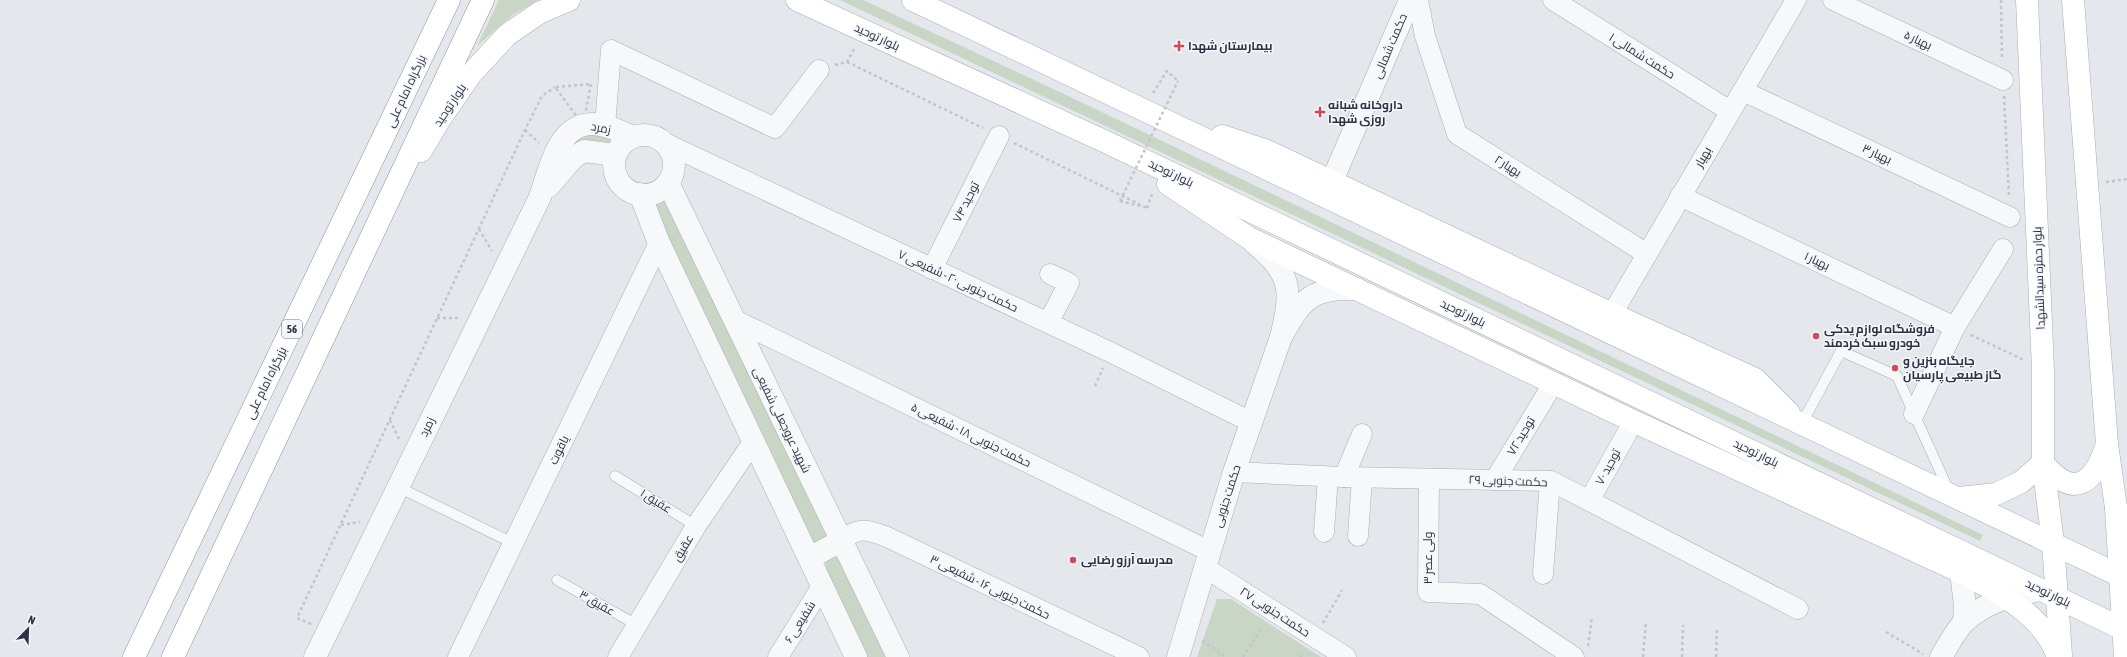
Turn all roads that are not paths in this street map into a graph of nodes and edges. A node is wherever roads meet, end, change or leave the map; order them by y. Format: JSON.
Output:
{"nodes":[{"id":1,"x":449,"y":0,"type":"edge"},
{"id":2,"x":483,"y":0,"type":"edge"},
{"id":3,"x":569,"y":0,"type":"edge"},
{"id":4,"x":797,"y":0,"type":"edge"},
{"id":5,"x":913,"y":0,"type":"edge"},
{"id":6,"x":1410,"y":0,"type":"edge"},
{"id":7,"x":1418,"y":0,"type":"edge"},
{"id":8,"x":1553,"y":0,"type":"edge"},
{"id":9,"x":1796,"y":0,"type":"edge"},
{"id":10,"x":1833,"y":0,"type":"edge"},
{"id":11,"x":2027,"y":0,"type":"edge"},
{"id":12,"x":2073,"y":0,"type":"edge"},
{"id":13,"x":819,"y":70,"type":"road end"},
{"id":14,"x":2003,"y":80,"type":"road end"},
{"id":15,"x":1743,"y":91,"type":"junction"},
{"id":16,"x":1136,"y":106,"type":"junction"},
{"id":17,"x":1730,"y":111,"type":"junction"},
{"id":18,"x":605,"y":126,"type":"junction"},
{"id":19,"x":999,"y":136,"type":"dead end"},
{"id":20,"x":633,"y":137,"type":"junction"},
{"id":21,"x":1104,"y":141,"type":"junction"},
{"id":22,"x":665,"y":143,"type":"junction"},
{"id":23,"x":616,"y":154,"type":"junction"},
{"id":24,"x":1332,"y":180,"type":"junction"},
{"id":25,"x":668,"y":183,"type":"junction"},
{"id":26,"x":640,"y":194,"type":"junction"},
{"id":27,"x":1680,"y":196,"type":"junction"},
{"id":28,"x":540,"y":197,"type":"junction"},
{"id":29,"x":2010,"y":217,"type":"road end"},
{"id":30,"x":1249,"y":238,"type":"junction"},
{"id":31,"x":367,"y":243,"type":"junction"},
{"id":32,"x":659,"y":243,"type":"junction"},
{"id":33,"x":2003,"y":249,"type":"dead end"},
{"id":34,"x":1647,"y":254,"type":"junction"},
{"id":35,"x":932,"y":269,"type":"junction"},
{"id":36,"x":1050,"y":274,"type":"dead end"},
{"id":37,"x":1357,"y":289,"type":"junction"},
{"id":38,"x":1612,"y":314,"type":"junction"},
{"id":39,"x":733,"y":319,"type":"junction"},
{"id":40,"x":1048,"y":323,"type":"junction"},
{"id":41,"x":1955,"y":327,"type":"junction"},
{"id":42,"x":1281,"y":337,"type":"junction"},
{"id":43,"x":1548,"y":392,"type":"dead end"},
{"id":44,"x":1914,"y":414,"type":"junction"},
{"id":45,"x":1250,"y":422,"type":"junction"},
{"id":46,"x":1801,"y":425,"type":"junction"},
{"id":47,"x":1627,"y":433,"type":"dead end"},
{"id":48,"x":1362,"y":434,"type":"dead end"},
{"id":49,"x":753,"y":442,"type":"junction"},
{"id":50,"x":2107,"y":444,"type":"junction"},
{"id":51,"x":2043,"y":463,"type":"junction"},
{"id":52,"x":1234,"y":472,"type":"junction"},
{"id":53,"x":615,"y":476,"type":"dead end"},
{"id":54,"x":1344,"y":477,"type":"junction"},
{"id":55,"x":1428,"y":479,"type":"junction"},
{"id":56,"x":1494,"y":480,"type":"junction"},
{"id":57,"x":1550,"y":481,"type":"junction"},
{"id":58,"x":398,"y":487,"type":"junction"},
{"id":59,"x":1955,"y":496,"type":"junction"},
{"id":60,"x":1589,"y":501,"type":"junction"},
{"id":61,"x":2121,"y":515,"type":"edge"},
{"id":62,"x":696,"y":526,"type":"junction"},
{"id":63,"x":1324,"y":532,"type":"dead end"},
{"id":64,"x":1358,"y":536,"type":"dead end"},
{"id":65,"x":841,"y":541,"type":"junction"},
{"id":66,"x":513,"y":543,"type":"junction"},
{"id":67,"x":2053,"y":544,"type":"junction"},
{"id":68,"x":809,"y":558,"type":"junction"},
{"id":69,"x":1207,"y":559,"type":"junction"},
{"id":70,"x":1961,"y":572,"type":"junction"},
{"id":71,"x":1543,"y":574,"type":"dead end"},
{"id":72,"x":2123,"y":577,"type":"edge"},
{"id":73,"x":558,"y":580,"type":"dead end"},
{"id":74,"x":822,"y":586,"type":"junction"},
{"id":75,"x":2048,"y":593,"type":"junction"},
{"id":76,"x":2006,"y":596,"type":"junction"},
{"id":77,"x":1798,"y":609,"type":"dead end"},
{"id":78,"x":1964,"y":622,"type":"junction"},
{"id":79,"x":637,"y":626,"type":"junction"},
{"id":80,"x":2125,"y":630,"type":"edge"},
{"id":81,"x":1581,"y":654,"type":"edge"},
{"id":82,"x":134,"y":657,"type":"edge"},
{"id":83,"x":173,"y":657,"type":"edge"},
{"id":84,"x":315,"y":657,"type":"edge"},
{"id":85,"x":458,"y":657,"type":"edge"},
{"id":86,"x":618,"y":657,"type":"edge"},
{"id":87,"x":778,"y":657,"type":"edge"},
{"id":88,"x":856,"y":657,"type":"edge"},
{"id":89,"x":898,"y":657,"type":"edge"},
{"id":90,"x":1139,"y":657,"type":"edge"},
{"id":91,"x":1178,"y":657,"type":"edge"},
{"id":92,"x":1346,"y":657,"type":"edge"},
{"id":93,"x":1941,"y":657,"type":"edge"},
{"id":94,"x":2058,"y":657,"type":"edge"},
{"id":95,"x":2061,"y":657,"type":"edge"},
{"id":96,"x":2125,"y":657,"type":"edge"}],
"edges":[{"from":1,"to":82,"type":"main road","name":"بزرگراه امام علی","number":"56"},
{"from":2,"to":31,"type":"main road"},
{"from":3,"to":31,"type":"main road","name":"بلوار توحید"},
{"from":4,"to":21,"type":"main road","name":"بلوار توحید"},
{"from":5,"to":16,"type":"main road"},
{"from":6,"to":24,"type":"street","name":"حکمت شمالی"},
{"from":7,"to":34,"type":"street","name":"بهیار ۲"},
{"from":8,"to":17,"type":"street","name":"حکمت شمالی ۱"},
{"from":9,"to":15,"type":"street","name":"بهیار"},
{"from":10,"to":14,"type":"street","name":"بهیار ۵"},
{"from":11,"to":51,"type":"main road","name":"بلوار حمزه سیدالشهدا"},
{"from":12,"to":50,"type":"main road"},
{"from":13,"to":18,"type":"street"},
{"from":15,"to":17,"type":"street","name":"بهیار"},
{"from":15,"to":29,"type":"street","name":"بهیار ۳"},
{"from":16,"to":24,"type":"main road"},
{"from":16,"to":46,"type":"main road"},
{"from":17,"to":27,"type":"street","name":"بهیار"},
{"from":18,"to":20,"type":"street","name":"زمرد"},
{"from":18,"to":28,"type":"street","name":"زمرد"},
{"from":19,"to":35,"type":"street","name":"توحید ۷۴"},
{"from":20,"to":22,"type":"street"},
{"from":20,"to":23,"type":"street"},
{"from":21,"to":30,"type":"main road"},
{"from":21,"to":75,"type":"main road","name":"بلوار توحید"},
{"from":22,"to":25,"type":"street"},
{"from":22,"to":35,"type":"street","name":"حکمت جنوبی ۲۰ - شفیعی ۷"},
{"from":23,"to":26,"type":"street"},
{"from":23,"to":28,"type":"street","name":"زمرد"},
{"from":24,"to":38,"type":"main road"},
{"from":25,"to":26,"type":"street"},
{"from":25,"to":39,"type":"street","name":"شهید عروجعلی شفیعی"},
{"from":26,"to":32,"type":"street"},
{"from":27,"to":34,"type":"street","name":"بهیار"},
{"from":27,"to":41,"type":"street","name":"بهیار ۱"},
{"from":28,"to":58,"type":"street","name":"زمرد"},
{"from":30,"to":37,"type":"main road"},
{"from":30,"to":42,"type":"street"},
{"from":31,"to":83,"type":"main road"},
{"from":32,"to":49,"type":"street"},
{"from":32,"to":66,"type":"street","name":"یاقوت"},
{"from":33,"to":41,"type":"street"},
{"from":34,"to":38,"type":"street","name":"بهیار"},
{"from":35,"to":40,"type":"street","name":"حکمت جنوبی ۲۰ - شفیعی ۷"},
{"from":36,"to":40,"type":"street"},
{"from":37,"to":42,"type":"street"},
{"from":37,"to":70,"type":"main road"},
{"from":38,"to":46,"type":"main road"},
{"from":39,"to":65,"type":"street","name":"شهید عروجعلی شفیعی"},
{"from":39,"to":69,"type":"street","name":"حکمت جنوبی ۱۸ - شفیعی ۵"},
{"from":40,"to":45,"type":"street","name":"حکمت جنوبی ۲۰ - شفیعی ۷"},
{"from":41,"to":44,"type":"street"},
{"from":42,"to":45,"type":"street","name":"حکمت جنوبی"},
{"from":43,"to":56,"type":"street","name":"توحید ۷۲"},
{"from":44,"to":46,"type":"lane"},
{"from":44,"to":59,"type":"lane"},
{"from":45,"to":52,"type":"street","name":"حکمت جنوبی"},
{"from":46,"to":59,"type":"main road"},
{"from":47,"to":60,"type":"street","name":"توحید ۷۰"},
{"from":48,"to":54,"type":"street"},
{"from":49,"to":62,"type":"street","name":"عقیق"},
{"from":49,"to":68,"type":"street"},
{"from":50,"to":51,"type":"main road"},
{"from":50,"to":61,"type":"main road"},
{"from":51,"to":59,"type":"main road"},
{"from":51,"to":67,"type":"main road","name":"بلوار حمزه سیدالشهدا"},
{"from":52,"to":54,"type":"street","name":"حکمت جنوبی ۲۹"},
{"from":52,"to":69,"type":"street","name":"حکمت جنوبی"},
{"from":53,"to":62,"type":"lane","name":"عقیق ۱"},
{"from":54,"to":55,"type":"street","name":"حکمت جنوبی ۲۹"},
{"from":54,"to":63,"type":"street"},
{"from":54,"to":64,"type":"street"},
{"from":55,"to":56,"type":"street","name":"حکمت جنوبی ۲۹"},
{"from":55,"to":81,"type":"street","name":"ولی عصر ۳"},
{"from":56,"to":57,"type":"street","name":"حکمت جنوبی ۲۹"},
{"from":57,"to":60,"type":"street","name":"حکمت جنوبی ۲۹"},
{"from":57,"to":71,"type":"street"},
{"from":58,"to":66,"type":"lane"},
{"from":58,"to":84,"type":"street","name":"زمرد"},
{"from":59,"to":67,"type":"main road"},
{"from":60,"to":77,"type":"street","name":"حکمت جنوبی ۲۹"},
{"from":61,"to":72,"type":"main road"},
{"from":62,"to":79,"type":"street","name":"عقیق"},
{"from":65,"to":68,"type":"street"},
{"from":65,"to":89,"type":"street","name":"شهید عروجعلی شفیعی"},
{"from":65,"to":90,"type":"street","name":"حکمت جنوبی ۱۶ - شفیعی ۳"},
{"from":66,"to":85,"type":"street","name":"یاقوت"},
{"from":67,"to":72,"type":"main road"},
{"from":67,"to":75,"type":"main road","name":"بلوار حمزه سیدالشهدا"},
{"from":68,"to":74,"type":"street"},
{"from":69,"to":91,"type":"street","name":"حکمت جنوبی"},
{"from":69,"to":92,"type":"street","name":"حکمت جنوبی ۲۷"},
{"from":70,"to":76,"type":"main road"},
{"from":70,"to":78,"type":"street"},
{"from":72,"to":80,"type":"main road"},
{"from":73,"to":79,"type":"lane","name":"عقیق ۳"},
{"from":74,"to":87,"type":"street","name":"شفیعی ۶"},
{"from":74,"to":88,"type":"street"},
{"from":75,"to":76,"type":"street"},
{"from":75,"to":80,"type":"main road","name":"بلوار توحید"},
{"from":75,"to":95,"type":"main road","name":"بلوار حمزه سیدالشهدا"},
{"from":76,"to":78,"type":"street"},
{"from":76,"to":94,"type":"main road"},
{"from":78,"to":93,"type":"street"},
{"from":79,"to":86,"type":"street","name":"عقیق"},
{"from":80,"to":96,"type":"main road"}]}
